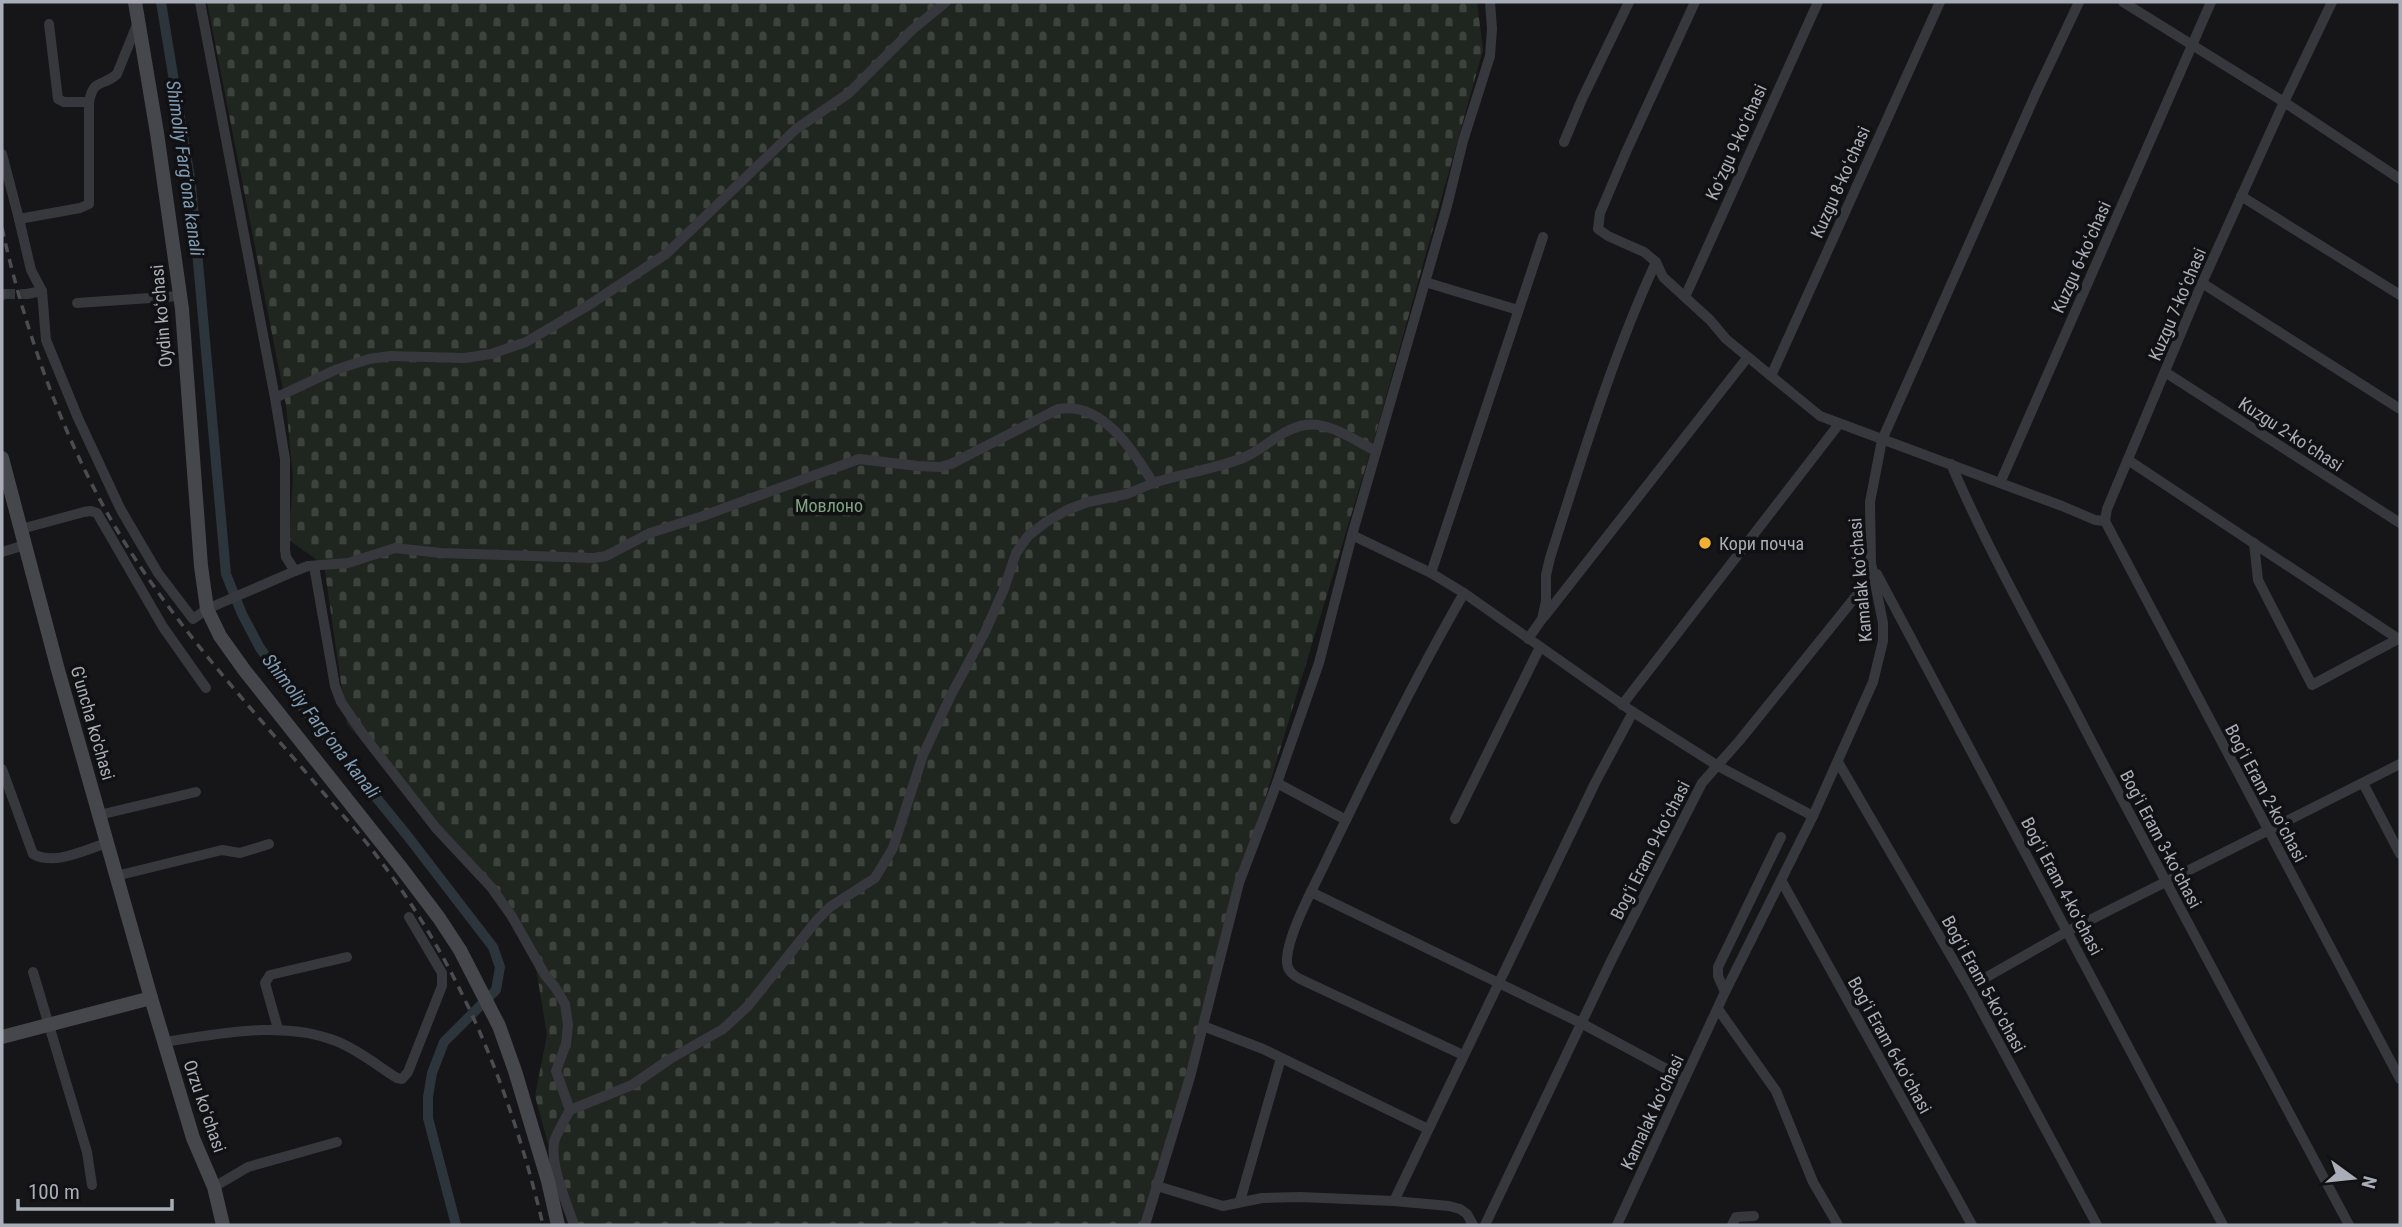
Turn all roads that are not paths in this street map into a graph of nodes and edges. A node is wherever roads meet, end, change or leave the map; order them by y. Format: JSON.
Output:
{"nodes":[{"id":1,"x":135,"y":2,"type":"edge"},
{"id":2,"x":200,"y":2,"type":"edge"},
{"id":3,"x":946,"y":2,"type":"edge"},
{"id":4,"x":1490,"y":2,"type":"edge"},
{"id":5,"x":1629,"y":2,"type":"edge"},
{"id":6,"x":1695,"y":2,"type":"edge"},
{"id":7,"x":1818,"y":2,"type":"edge"},
{"id":8,"x":1940,"y":2,"type":"edge"},
{"id":9,"x":2079,"y":2,"type":"edge"},
{"id":10,"x":2123,"y":2,"type":"edge"},
{"id":11,"x":2211,"y":2,"type":"edge"},
{"id":12,"x":2332,"y":2,"type":"edge"},
{"id":13,"x":138,"y":22,"type":"junction"},
{"id":14,"x":48,"y":24,"type":"dead end"},
{"id":15,"x":2191,"y":44,"type":"junction"},
{"id":16,"x":89,"y":102,"type":"junction"},
{"id":17,"x":2284,"y":102,"type":"junction"},
{"id":18,"x":1564,"y":142,"type":"dead end"},
{"id":19,"x":2,"y":154,"type":"edge"},
{"id":20,"x":2400,"y":179,"type":"edge"},
{"id":21,"x":2241,"y":196,"type":"junction"},
{"id":22,"x":19,"y":219,"type":"junction"},
{"id":23,"x":1543,"y":237,"type":"dead end"},
{"id":24,"x":1657,"y":262,"type":"junction"},
{"id":25,"x":1425,"y":282,"type":"junction"},
{"id":26,"x":2202,"y":284,"type":"junction"},
{"id":27,"x":42,"y":291,"type":"junction"},
{"id":28,"x":27,"y":294,"type":"tunnel mouth"},
{"id":29,"x":2400,"y":295,"type":"edge"},
{"id":30,"x":180,"y":296,"type":"junction"},
{"id":31,"x":1685,"y":297,"type":"junction"},
{"id":32,"x":77,"y":303,"type":"dead end"},
{"id":33,"x":1518,"y":310,"type":"junction"},
{"id":34,"x":1747,"y":358,"type":"junction"},
{"id":35,"x":2165,"y":372,"type":"junction"},
{"id":36,"x":1771,"y":376,"type":"junction"},
{"id":37,"x":275,"y":398,"type":"junction"},
{"id":38,"x":2400,"y":409,"type":"edge"},
{"id":39,"x":1839,"y":424,"type":"junction"},
{"id":40,"x":1882,"y":440,"type":"junction"},
{"id":41,"x":1376,"y":451,"type":"junction"},
{"id":42,"x":2,"y":458,"type":"edge"},
{"id":43,"x":2128,"y":460,"type":"junction"},
{"id":44,"x":1951,"y":464,"type":"junction"},
{"id":45,"x":2000,"y":482,"type":"junction"},
{"id":46,"x":1153,"y":483,"type":"junction"},
{"id":47,"x":2105,"y":521,"type":"junction"},
{"id":48,"x":2400,"y":523,"type":"edge"},
{"id":49,"x":21,"y":529,"type":"junction"},
{"id":50,"x":1352,"y":535,"type":"junction"},
{"id":51,"x":2254,"y":544,"type":"junction"},
{"id":52,"x":25,"y":545,"type":"junction"},
{"id":53,"x":2,"y":552,"type":"edge"},
{"id":54,"x":1871,"y":563,"type":"junction"},
{"id":55,"x":314,"y":566,"type":"junction"},
{"id":56,"x":295,"y":571,"type":"junction"},
{"id":57,"x":1432,"y":573,"type":"junction"},
{"id":58,"x":1873,"y":575,"type":"junction"},
{"id":59,"x":1464,"y":593,"type":"junction"},
{"id":60,"x":212,"y":608,"type":"junction"},
{"id":61,"x":1542,"y":620,"type":"junction"},
{"id":62,"x":1528,"y":639,"type":"junction"},
{"id":63,"x":2399,"y":640,"type":"edge"},
{"id":64,"x":1539,"y":647,"type":"junction"},
{"id":65,"x":206,"y":688,"type":"dead end"},
{"id":66,"x":1622,"y":705,"type":"junction"},
{"id":67,"x":1633,"y":712,"type":"junction"},
{"id":68,"x":1838,"y":762,"type":"junction"},
{"id":69,"x":2400,"y":764,"type":"edge"},
{"id":70,"x":1717,"y":766,"type":"junction"},
{"id":71,"x":2,"y":769,"type":"edge"},
{"id":72,"x":1278,"y":783,"type":"junction"},
{"id":73,"x":2363,"y":783,"type":"junction"},
{"id":74,"x":196,"y":792,"type":"dead end"},
{"id":75,"x":99,"y":815,"type":"junction"},
{"id":76,"x":1813,"y":816,"type":"junction"},
{"id":77,"x":1455,"y":819,"type":"dead end"},
{"id":78,"x":1346,"y":820,"type":"junction"},
{"id":79,"x":2269,"y":831,"type":"junction"},
{"id":80,"x":1781,"y":837,"type":"dead end"},
{"id":81,"x":107,"y":843,"type":"junction"},
{"id":82,"x":269,"y":844,"type":"dead end"},
{"id":83,"x":2400,"y":854,"type":"edge"},
{"id":84,"x":116,"y":876,"type":"junction"},
{"id":85,"x":1781,"y":880,"type":"junction"},
{"id":86,"x":2166,"y":883,"type":"junction"},
{"id":87,"x":1311,"y":892,"type":"junction"},
{"id":88,"x":409,"y":917,"type":"dead end"},
{"id":89,"x":2068,"y":931,"type":"junction"},
{"id":90,"x":347,"y":957,"type":"dead end"},
{"id":91,"x":33,"y":972,"type":"dead end"},
{"id":92,"x":1498,"y":984,"type":"junction"},
{"id":93,"x":1969,"y":987,"type":"junction"},
{"id":94,"x":1725,"y":992,"type":"junction"},
{"id":95,"x":151,"y":998,"type":"junction"},
{"id":96,"x":1718,"y":1009,"type":"junction"},
{"id":97,"x":1581,"y":1023,"type":"junction"},
{"id":98,"x":49,"y":1025,"type":"junction"},
{"id":99,"x":1203,"y":1026,"type":"junction"},
{"id":100,"x":278,"y":1030,"type":"junction"},
{"id":101,"x":2,"y":1037,"type":"edge"},
{"id":102,"x":164,"y":1042,"type":"junction"},
{"id":103,"x":1463,"y":1055,"type":"junction"},
{"id":104,"x":1281,"y":1058,"type":"junction"},
{"id":105,"x":1685,"y":1079,"type":"junction"},
{"id":106,"x":2400,"y":1079,"type":"edge"},
{"id":107,"x":570,"y":1110,"type":"junction"},
{"id":108,"x":1427,"y":1129,"type":"junction"},
{"id":109,"x":337,"y":1142,"type":"dead end"},
{"id":110,"x":92,"y":1185,"type":"dead end"},
{"id":111,"x":1157,"y":1186,"type":"junction"},
{"id":112,"x":214,"y":1187,"type":"junction"},
{"id":113,"x":1394,"y":1200,"type":"junction"},
{"id":114,"x":1240,"y":1201,"type":"junction"},
{"id":115,"x":1755,"y":1216,"type":"dead end"},
{"id":116,"x":223,"y":1225,"type":"edge"},
{"id":117,"x":558,"y":1225,"type":"edge"},
{"id":118,"x":574,"y":1225,"type":"edge"},
{"id":119,"x":1145,"y":1225,"type":"edge"},
{"id":120,"x":1473,"y":1225,"type":"edge"},
{"id":121,"x":1485,"y":1225,"type":"edge"},
{"id":122,"x":1617,"y":1225,"type":"edge"},
{"id":123,"x":1731,"y":1225,"type":"edge"},
{"id":124,"x":1839,"y":1225,"type":"edge"},
{"id":125,"x":1972,"y":1225,"type":"edge"},
{"id":126,"x":2096,"y":1225,"type":"edge"},
{"id":127,"x":2223,"y":1225,"type":"edge"},
{"id":128,"x":2349,"y":1225,"type":"edge"}],
"edges":[{"from":1,"to":13,"type":"street","name":"Oydin koʻchasi"},
{"from":2,"to":37,"type":"street"},
{"from":3,"to":37,"type":"street"},
{"from":4,"to":25,"type":"street"},
{"from":5,"to":18,"type":"street"},
{"from":6,"to":24,"type":"street"},
{"from":7,"to":31,"type":"street","name":"Koʻzgu 9-koʻchasi"},
{"from":8,"to":36,"type":"street","name":"Kuzgu 8-koʻchasi"},
{"from":9,"to":40,"type":"street","name":"Kamalak koʻchasi"},
{"from":10,"to":15,"type":"street"},
{"from":11,"to":15,"type":"street","name":"Kuzgu 6-koʻchasi"},
{"from":12,"to":17,"type":"street","name":"Kuzgu 7-koʻchasi"},
{"from":13,"to":16,"type":"street"},
{"from":13,"to":30,"type":"street","name":"Oydin koʻchasi"},
{"from":14,"to":16,"type":"street"},
{"from":15,"to":17,"type":"street"},
{"from":15,"to":45,"type":"street","name":"Kuzgu 6-koʻchasi"},
{"from":16,"to":22,"type":"street"},
{"from":17,"to":20,"type":"street"},
{"from":17,"to":21,"type":"street","name":"Kuzgu 7-koʻchasi"},
{"from":19,"to":22,"type":"street"},
{"from":21,"to":26,"type":"street","name":"Kuzgu 7-koʻchasi"},
{"from":21,"to":29,"type":"street"},
{"from":22,"to":27,"type":"street"},
{"from":23,"to":33,"type":"street"},
{"from":24,"to":31,"type":"street"},
{"from":24,"to":61,"type":"street"},
{"from":25,"to":33,"type":"street"},
{"from":25,"to":41,"type":"street"},
{"from":26,"to":35,"type":"street","name":"Kuzgu 7-koʻchasi"},
{"from":26,"to":38,"type":"street"},
{"from":27,"to":28,"type":"street"},
{"from":27,"to":60,"type":"street"},
{"from":30,"to":32,"type":"street"},
{"from":30,"to":60,"type":"street","name":"Oydin koʻchasi"},
{"from":31,"to":34,"type":"street"},
{"from":33,"to":57,"type":"street"},
{"from":34,"to":36,"type":"street"},
{"from":34,"to":61,"type":"street"},
{"from":35,"to":43,"type":"street","name":"Kuzgu 7-koʻchasi"},
{"from":35,"to":48,"type":"street","name":"Kuzgu 2-koʻchasi"},
{"from":36,"to":39,"type":"street"},
{"from":37,"to":56,"type":"street"},
{"from":39,"to":40,"type":"street"},
{"from":39,"to":66,"type":"street"},
{"from":40,"to":44,"type":"street"},
{"from":40,"to":54,"type":"street","name":"Kamalak koʻchasi"},
{"from":41,"to":46,"type":"street"},
{"from":41,"to":50,"type":"street"},
{"from":42,"to":49,"type":"street","name":"G'uncha ko'chasi"},
{"from":43,"to":47,"type":"street","name":"Kuzgu 7-koʻchasi"},
{"from":43,"to":51,"type":"street"},
{"from":44,"to":45,"type":"street"},
{"from":44,"to":86,"type":"street","name":"Bogʻi Eram 3-koʻchasi"},
{"from":45,"to":47,"type":"street"},
{"from":46,"to":55,"type":"street"},
{"from":46,"to":107,"type":"street"},
{"from":47,"to":79,"type":"street","name":"Bogʻi Eram 2-koʻchasi"},
{"from":49,"to":52,"type":"street","name":"G'uncha ko'chasi"},
{"from":49,"to":65,"type":"street"},
{"from":50,"to":57,"type":"street"},
{"from":50,"to":72,"type":"street"},
{"from":51,"to":63,"type":"street"},
{"from":51,"to":63,"type":"street"},
{"from":52,"to":53,"type":"street"},
{"from":52,"to":75,"type":"street","name":"G'uncha ko'chasi"},
{"from":54,"to":58,"type":"street","name":"Kamalak koʻchasi"},
{"from":54,"to":89,"type":"street","name":"Bogʻi Eram 4-koʻchasi"},
{"from":55,"to":56,"type":"street"},
{"from":55,"to":107,"type":"street"},
{"from":56,"to":60,"type":"street"},
{"from":57,"to":59,"type":"street"},
{"from":58,"to":68,"type":"street","name":"Kamalak koʻchasi"},
{"from":58,"to":70,"type":"street","name":"Bogʻi Eram 9-koʻchasi"},
{"from":59,"to":62,"type":"street"},
{"from":59,"to":78,"type":"street"},
{"from":60,"to":117,"type":"street"},
{"from":61,"to":62,"type":"street"},
{"from":62,"to":64,"type":"street"},
{"from":64,"to":66,"type":"street"},
{"from":64,"to":77,"type":"street"},
{"from":66,"to":67,"type":"street"},
{"from":67,"to":70,"type":"street"},
{"from":67,"to":92,"type":"street"},
{"from":68,"to":76,"type":"street","name":"Kamalak koʻchasi"},
{"from":68,"to":93,"type":"street","name":"Bogʻi Eram 5-koʻchasi"},
{"from":69,"to":73,"type":"street"},
{"from":70,"to":76,"type":"street"},
{"from":70,"to":97,"type":"street","name":"Bogʻi Eram 9-koʻchasi"},
{"from":71,"to":81,"type":"street"},
{"from":72,"to":78,"type":"street"},
{"from":72,"to":99,"type":"street"},
{"from":73,"to":79,"type":"street"},
{"from":73,"to":83,"type":"street"},
{"from":74,"to":75,"type":"street"},
{"from":75,"to":81,"type":"street","name":"G'uncha ko'chasi"},
{"from":76,"to":85,"type":"street","name":"Kamalak koʻchasi"},
{"from":78,"to":87,"type":"street"},
{"from":79,"to":86,"type":"street"},
{"from":79,"to":106,"type":"street","name":"Bogʻi Eram 2-koʻchasi"},
{"from":80,"to":94,"type":"street"},
{"from":81,"to":84,"type":"street","name":"G'uncha ko'chasi"},
{"from":82,"to":84,"type":"street"},
{"from":84,"to":95,"type":"street","name":"G'uncha ko'chasi"},
{"from":85,"to":94,"type":"street","name":"Kamalak koʻchasi"},
{"from":85,"to":125,"type":"street","name":"Bogʻi Eram 6-koʻchasi"},
{"from":86,"to":89,"type":"street"},
{"from":86,"to":128,"type":"street","name":"Bogʻi Eram 3-koʻchasi"},
{"from":87,"to":92,"type":"street"},
{"from":87,"to":103,"type":"street"},
{"from":88,"to":100,"type":"street"},
{"from":89,"to":93,"type":"street"},
{"from":89,"to":127,"type":"street","name":"Bogʻi Eram 4-koʻchasi"},
{"from":90,"to":100,"type":"street"},
{"from":91,"to":98,"type":"street"},
{"from":92,"to":97,"type":"street"},
{"from":92,"to":103,"type":"street"},
{"from":93,"to":126,"type":"street","name":"Bogʻi Eram 5-koʻchasi"},
{"from":94,"to":96,"type":"street","name":"Kamalak koʻchasi"},
{"from":95,"to":98,"type":"street"},
{"from":95,"to":102,"type":"street","name":"Orzu koʻchasi"},
{"from":96,"to":105,"type":"street","name":"Kamalak koʻchasi"},
{"from":96,"to":124,"type":"street"},
{"from":97,"to":105,"type":"street"},
{"from":97,"to":121,"type":"street","name":"Bogʻi Eram 9-koʻchasi"},
{"from":98,"to":101,"type":"street"},
{"from":98,"to":110,"type":"street"},
{"from":99,"to":104,"type":"street"},
{"from":99,"to":111,"type":"street"},
{"from":100,"to":102,"type":"street"},
{"from":102,"to":112,"type":"street","name":"Orzu koʻchasi"},
{"from":103,"to":108,"type":"street"},
{"from":104,"to":108,"type":"street"},
{"from":104,"to":114,"type":"street"},
{"from":105,"to":122,"type":"street","name":"Kamalak koʻchasi"},
{"from":107,"to":118,"type":"street"},
{"from":108,"to":113,"type":"street"},
{"from":109,"to":112,"type":"street"},
{"from":111,"to":114,"type":"street"},
{"from":111,"to":119,"type":"street"},
{"from":112,"to":116,"type":"street","name":"Orzu koʻchasi"},
{"from":113,"to":114,"type":"street"},
{"from":113,"to":120,"type":"street"},
{"from":115,"to":123,"type":"street"}]}
